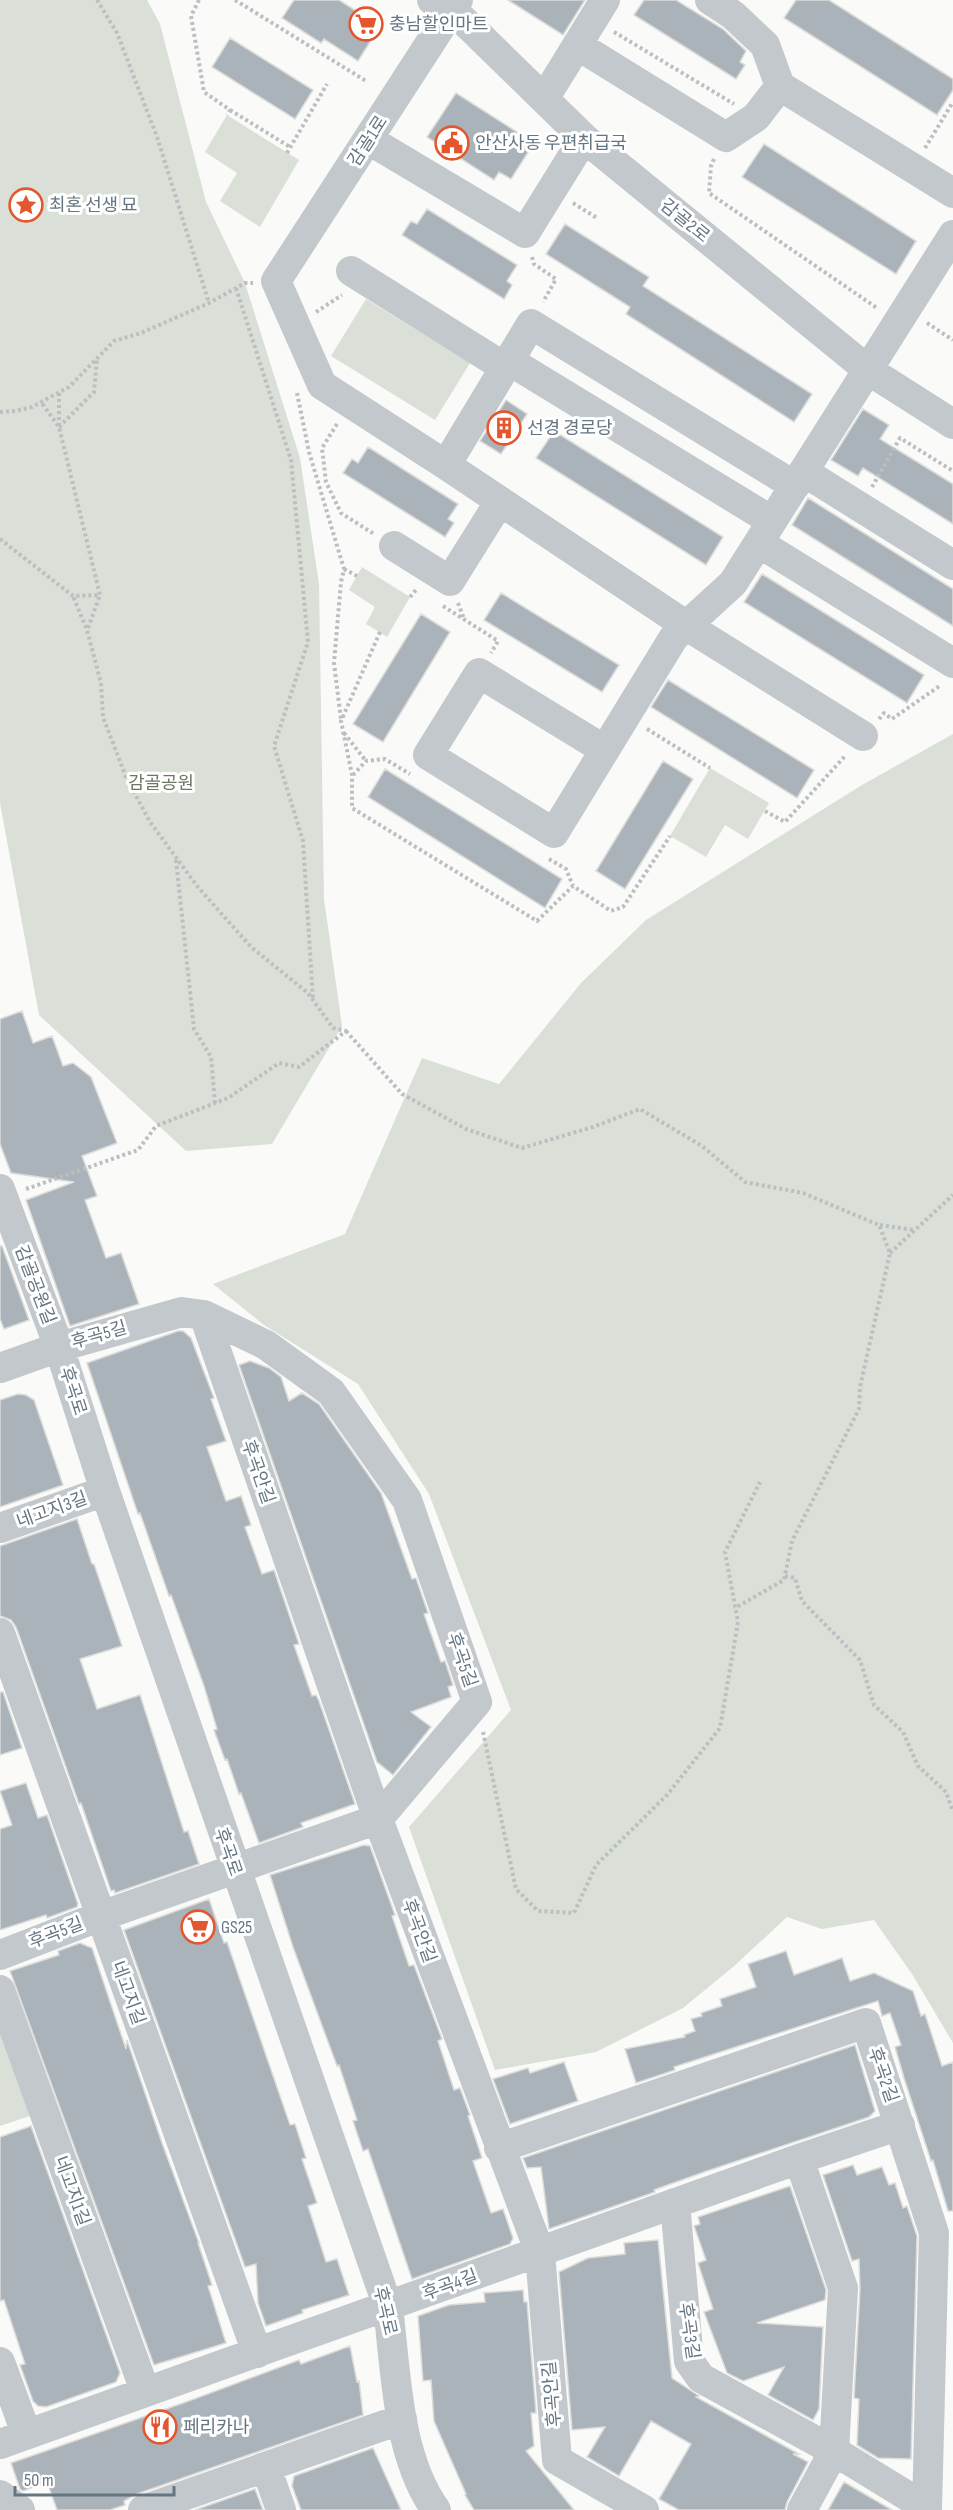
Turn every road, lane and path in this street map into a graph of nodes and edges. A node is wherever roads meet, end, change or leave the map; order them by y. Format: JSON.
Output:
{"nodes":[{"id":1,"x":97,"y":0,"type":"edge"},
{"id":2,"x":199,"y":0,"type":"edge"},
{"id":3,"x":235,"y":0,"type":"edge"},
{"id":4,"x":447,"y":4,"type":"edge"},
{"id":5,"x":728,"y":5,"type":"edge"},
{"id":6,"x":599,"y":10,"type":"edge"},
{"id":7,"x":577,"y":45,"type":"junction"},
{"id":8,"x":366,"y":81,"type":"dead end"},
{"id":9,"x":327,"y":84,"type":"dead end"},
{"id":10,"x":780,"y":86,"type":"junction"},
{"id":11,"x":544,"y":99,"type":"junction"},
{"id":12,"x":953,"y":102,"type":"edge"},
{"id":13,"x":756,"y":117,"type":"junction"},
{"id":14,"x":726,"y":137,"type":"junction"},
{"id":15,"x":584,"y":138,"type":"junction"},
{"id":16,"x":369,"y":140,"type":"junction"},
{"id":17,"x":290,"y":147,"type":"junction"},
{"id":18,"x":286,"y":153,"type":"dead end"},
{"id":19,"x":912,"y":168,"type":"junction"},
{"id":20,"x":953,"y":194,"type":"edge"},
{"id":21,"x":525,"y":233,"type":"junction"},
{"id":22,"x":953,"y":235,"type":"edge"},
{"id":23,"x":358,"y":275,"type":"joint"},
{"id":24,"x":276,"y":281,"type":"junction"},
{"id":25,"x":236,"y":288,"type":"junction"},
{"id":26,"x":209,"y":303,"type":"junction"},
{"id":27,"x":902,"y":316,"type":"junction"},
{"id":28,"x":531,"y":324,"type":"junction"},
{"id":29,"x":296,"y":326,"type":"junction"},
{"id":30,"x":953,"y":340,"type":"edge"},
{"id":31,"x":97,"y":359,"type":"junction"},
{"id":32,"x":506,"y":364,"type":"junction"},
{"id":33,"x":868,"y":370,"type":"junction"},
{"id":34,"x":295,"y":386,"type":"dead end"},
{"id":35,"x":59,"y":393,"type":"junction"},
{"id":36,"x":41,"y":402,"type":"junction"},
{"id":37,"x":350,"y":404,"type":"junction"},
{"id":38,"x":0,"y":412,"type":"edge"},
{"id":39,"x":953,"y":424,"type":"edge"},
{"id":40,"x":58,"y":427,"type":"junction"},
{"id":41,"x":446,"y":465,"type":"junction"},
{"id":42,"x":953,"y":471,"type":"edge"},
{"id":43,"x":799,"y":479,"type":"junction"},
{"id":44,"x":500,"y":501,"type":"junction"},
{"id":45,"x":860,"y":507,"type":"junction"},
{"id":46,"x":766,"y":532,"type":"junction"},
{"id":47,"x":0,"y":538,"type":"edge"},
{"id":48,"x":394,"y":546,"type":"joint"},
{"id":49,"x":953,"y":565,"type":"edge"},
{"id":50,"x":344,"y":569,"type":"junction"},
{"id":51,"x":357,"y":576,"type":"dead end"},
{"id":52,"x":99,"y":595,"type":"junction"},
{"id":53,"x":425,"y":595,"type":"dead end"},
{"id":54,"x":73,"y":596,"type":"junction"},
{"id":55,"x":410,"y":597,"type":"dead end"},
{"id":56,"x":435,"y":601,"type":"dead end"},
{"id":57,"x":687,"y":626,"type":"junction"},
{"id":58,"x":87,"y":630,"type":"junction"},
{"id":59,"x":380,"y":632,"type":"dead end"},
{"id":60,"x":953,"y":663,"type":"edge"},
{"id":61,"x":479,"y":673,"type":"junction"},
{"id":62,"x":626,"y":716,"type":"junction"},
{"id":63,"x":341,"y":721,"type":"junction"},
{"id":64,"x":344,"y":732,"type":"junction"},
{"id":65,"x":863,"y":736,"type":"dead end"},
{"id":66,"x":605,"y":750,"type":"junction"},
{"id":67,"x":428,"y":755,"type":"junction"},
{"id":68,"x":366,"y":761,"type":"junction"},
{"id":69,"x":710,"y":768,"type":"dead end"},
{"id":70,"x":352,"y":775,"type":"junction"},
{"id":71,"x":670,"y":836,"type":"dead end"},
{"id":72,"x":176,"y":857,"type":"junction"},
{"id":73,"x":313,"y":1001,"type":"junction"},
{"id":74,"x":346,"y":1031,"type":"junction"},
{"id":75,"x":215,"y":1102,"type":"junction"},
{"id":76,"x":953,"y":1195,"type":"edge"},
{"id":77,"x":2,"y":1200,"type":"edge"},
{"id":78,"x":879,"y":1225,"type":"junction"},
{"id":79,"x":914,"y":1230,"type":"junction"},
{"id":80,"x":891,"y":1253,"type":"junction"},
{"id":81,"x":204,"y":1316,"type":"junction"},
{"id":82,"x":59,"y":1347,"type":"junction"},
{"id":83,"x":0,"y":1368,"type":"edge"},
{"id":84,"x":760,"y":1482,"type":"dead end"},
{"id":85,"x":105,"y":1491,"type":"junction"},
{"id":86,"x":0,"y":1528,"type":"edge"},
{"id":87,"x":785,"y":1576,"type":"junction"},
{"id":88,"x":735,"y":1608,"type":"junction"},
{"id":89,"x":0,"y":1633,"type":"edge"},
{"id":90,"x":477,"y":1702,"type":"junction"},
{"id":91,"x":953,"y":1812,"type":"edge"},
{"id":92,"x":378,"y":1819,"type":"junction"},
{"id":93,"x":235,"y":1870,"type":"junction"},
{"id":94,"x":101,"y":1916,"type":"junction"},
{"id":95,"x":0,"y":1955,"type":"edge"},
{"id":96,"x":0,"y":1990,"type":"edge"},
{"id":97,"x":900,"y":2125,"type":"junction"},
{"id":98,"x":499,"y":2148,"type":"junction"},
{"id":99,"x":799,"y":2159,"type":"junction"},
{"id":100,"x":675,"y":2203,"type":"junction"},
{"id":101,"x":540,"y":2253,"type":"junction"},
{"id":102,"x":388,"y":2307,"type":"junction"},
{"id":103,"x":257,"y":2353,"type":"junction"},
{"id":104,"x":0,"y":2361,"type":"edge"},
{"id":105,"x":145,"y":2391,"type":"junction"},
{"id":106,"x":402,"y":2419,"type":"junction"},
{"id":107,"x":13,"y":2438,"type":"edge"},
{"id":108,"x":834,"y":2451,"type":"junction"},
{"id":109,"x":266,"y":2467,"type":"junction"},
{"id":110,"x":0,"y":2494,"type":"edge"},
{"id":111,"x":927,"y":2509,"type":"edge"},
{"id":112,"x":20,"y":2510,"type":"edge"},
{"id":113,"x":143,"y":2510,"type":"edge"},
{"id":114,"x":281,"y":2510,"type":"edge"},
{"id":115,"x":436,"y":2510,"type":"edge"},
{"id":116,"x":644,"y":2510,"type":"edge"},
{"id":117,"x":802,"y":2510,"type":"edge"}],
"edges":[{"from":1,"to":26,"type":"path"},
{"from":2,"to":17,"type":"path"},
{"from":3,"to":8,"type":"path"},
{"from":4,"to":11,"type":"street","name":"감골2로"},
{"from":4,"to":16,"type":"street","name":"감골1로"},
{"from":5,"to":10,"type":"street"},
{"from":6,"to":7,"type":"street"},
{"from":6,"to":13,"type":"path"},
{"from":7,"to":11,"type":"street"},
{"from":7,"to":14,"type":"street"},
{"from":9,"to":17,"type":"path"},
{"from":10,"to":13,"type":"street"},
{"from":10,"to":19,"type":"street"},
{"from":11,"to":15,"type":"street","name":"감골2로"},
{"from":12,"to":19,"type":"path"},
{"from":13,"to":14,"type":"street"},
{"from":14,"to":27,"type":"path"},
{"from":15,"to":21,"type":"street"},
{"from":15,"to":33,"type":"street","name":"감골2로"},
{"from":16,"to":21,"type":"street"},
{"from":16,"to":24,"type":"street","name":"감골1로"},
{"from":17,"to":18,"type":"path"},
{"from":19,"to":20,"type":"street"},
{"from":21,"to":28,"type":"path"},
{"from":22,"to":27,"type":"street"},
{"from":23,"to":29,"type":"path"},
{"from":23,"to":32,"type":"street"},
{"from":24,"to":25,"type":"path"},
{"from":24,"to":29,"type":"street"},
{"from":25,"to":26,"type":"path"},
{"from":25,"to":73,"type":"path"},
{"from":26,"to":31,"type":"path"},
{"from":27,"to":30,"type":"path"},
{"from":27,"to":33,"type":"street"},
{"from":28,"to":32,"type":"street"},
{"from":28,"to":43,"type":"street"},
{"from":29,"to":37,"type":"street"},
{"from":31,"to":35,"type":"path"},
{"from":31,"to":40,"type":"path"},
{"from":32,"to":41,"type":"street"},
{"from":32,"to":46,"type":"street"},
{"from":33,"to":39,"type":"street","name":"감골2로"},
{"from":33,"to":43,"type":"street"},
{"from":34,"to":50,"type":"path"},
{"from":35,"to":36,"type":"path"},
{"from":35,"to":40,"type":"path"},
{"from":36,"to":38,"type":"path"},
{"from":36,"to":40,"type":"path"},
{"from":37,"to":41,"type":"street"},
{"from":37,"to":48,"type":"path"},
{"from":40,"to":52,"type":"path"},
{"from":41,"to":44,"type":"street"},
{"from":42,"to":45,"type":"path"},
{"from":43,"to":45,"type":"street"},
{"from":43,"to":46,"type":"street"},
{"from":44,"to":48,"type":"street"},
{"from":44,"to":57,"type":"street"},
{"from":45,"to":49,"type":"street"},
{"from":46,"to":57,"type":"street"},
{"from":46,"to":60,"type":"street"},
{"from":47,"to":54,"type":"path"},
{"from":50,"to":51,"type":"path"},
{"from":50,"to":63,"type":"path"},
{"from":52,"to":54,"type":"path"},
{"from":52,"to":58,"type":"path"},
{"from":53,"to":55,"type":"path"},
{"from":54,"to":58,"type":"path"},
{"from":56,"to":61,"type":"path"},
{"from":57,"to":62,"type":"street"},
{"from":57,"to":65,"type":"street"},
{"from":58,"to":72,"type":"path"},
{"from":59,"to":63,"type":"path"},
{"from":61,"to":66,"type":"street"},
{"from":61,"to":67,"type":"street"},
{"from":62,"to":66,"type":"street"},
{"from":62,"to":69,"type":"path"},
{"from":63,"to":64,"type":"path"},
{"from":64,"to":68,"type":"path"},
{"from":64,"to":70,"type":"path"},
{"from":66,"to":67,"type":"street"},
{"from":67,"to":68,"type":"path"},
{"from":68,"to":70,"type":"path"},
{"from":70,"to":71,"type":"path"},
{"from":72,"to":73,"type":"path"},
{"from":72,"to":75,"type":"path"},
{"from":73,"to":74,"type":"path"},
{"from":74,"to":75,"type":"path"},
{"from":74,"to":78,"type":"path"},
{"from":75,"to":77,"type":"path"},
{"from":76,"to":79,"type":"path"},
{"from":77,"to":82,"type":"street","name":"감골공원길"},
{"from":78,"to":79,"type":"path"},
{"from":78,"to":80,"type":"path"},
{"from":79,"to":80,"type":"path"},
{"from":80,"to":87,"type":"path"},
{"from":81,"to":82,"type":"street","name":"후곡5길"},
{"from":81,"to":90,"type":"street","name":"후곡5길"},
{"from":81,"to":92,"type":"street","name":"후곡안길"},
{"from":82,"to":83,"type":"street","name":"후곡로"},
{"from":82,"to":85,"type":"street","name":"후곡로"},
{"from":84,"to":88,"type":"path"},
{"from":85,"to":86,"type":"street","name":"네고지3길"},
{"from":85,"to":93,"type":"street","name":"후곡로"},
{"from":87,"to":88,"type":"path"},
{"from":87,"to":91,"type":"path"},
{"from":88,"to":90,"type":"path"},
{"from":89,"to":94,"type":"street","name":"네고지길"},
{"from":90,"to":92,"type":"street","name":"후곡5길"},
{"from":92,"to":93,"type":"street","name":"후곡5길"},
{"from":92,"to":98,"type":"street","name":"후곡안길"},
{"from":93,"to":94,"type":"street","name":"후곡5길"},
{"from":93,"to":102,"type":"street","name":"후곡로"},
{"from":94,"to":95,"type":"street","name":"후곡5길"},
{"from":94,"to":103,"type":"street","name":"네고지길"},
{"from":96,"to":105,"type":"street","name":"네고지1길"},
{"from":97,"to":98,"type":"street","name":"후곡2길"},
{"from":97,"to":99,"type":"street","name":"후곡4길"},
{"from":97,"to":111,"type":"street","name":"후곡2길"},
{"from":98,"to":101,"type":"street","name":"후곡안길"},
{"from":99,"to":100,"type":"street","name":"후곡4길"},
{"from":99,"to":108,"type":"street"},
{"from":100,"to":101,"type":"street","name":"후곡4길"},
{"from":100,"to":108,"type":"street","name":"후곡3길"},
{"from":101,"to":102,"type":"street","name":"후곡4길"},
{"from":101,"to":116,"type":"street","name":"후곡안길"},
{"from":102,"to":103,"type":"street","name":"후곡4길"},
{"from":102,"to":106,"type":"street","name":"후곡로"},
{"from":103,"to":105,"type":"street","name":"후곡4길"},
{"from":104,"to":107,"type":"street"},
{"from":105,"to":107,"type":"street","name":"후곡4길"},
{"from":106,"to":109,"type":"street"},
{"from":106,"to":115,"type":"street","name":"후곡로"},
{"from":108,"to":111,"type":"street","name":"후곡3길"},
{"from":108,"to":117,"type":"street"},
{"from":109,"to":113,"type":"street"},
{"from":109,"to":114,"type":"street"},
{"from":110,"to":112,"type":"street"}]}
